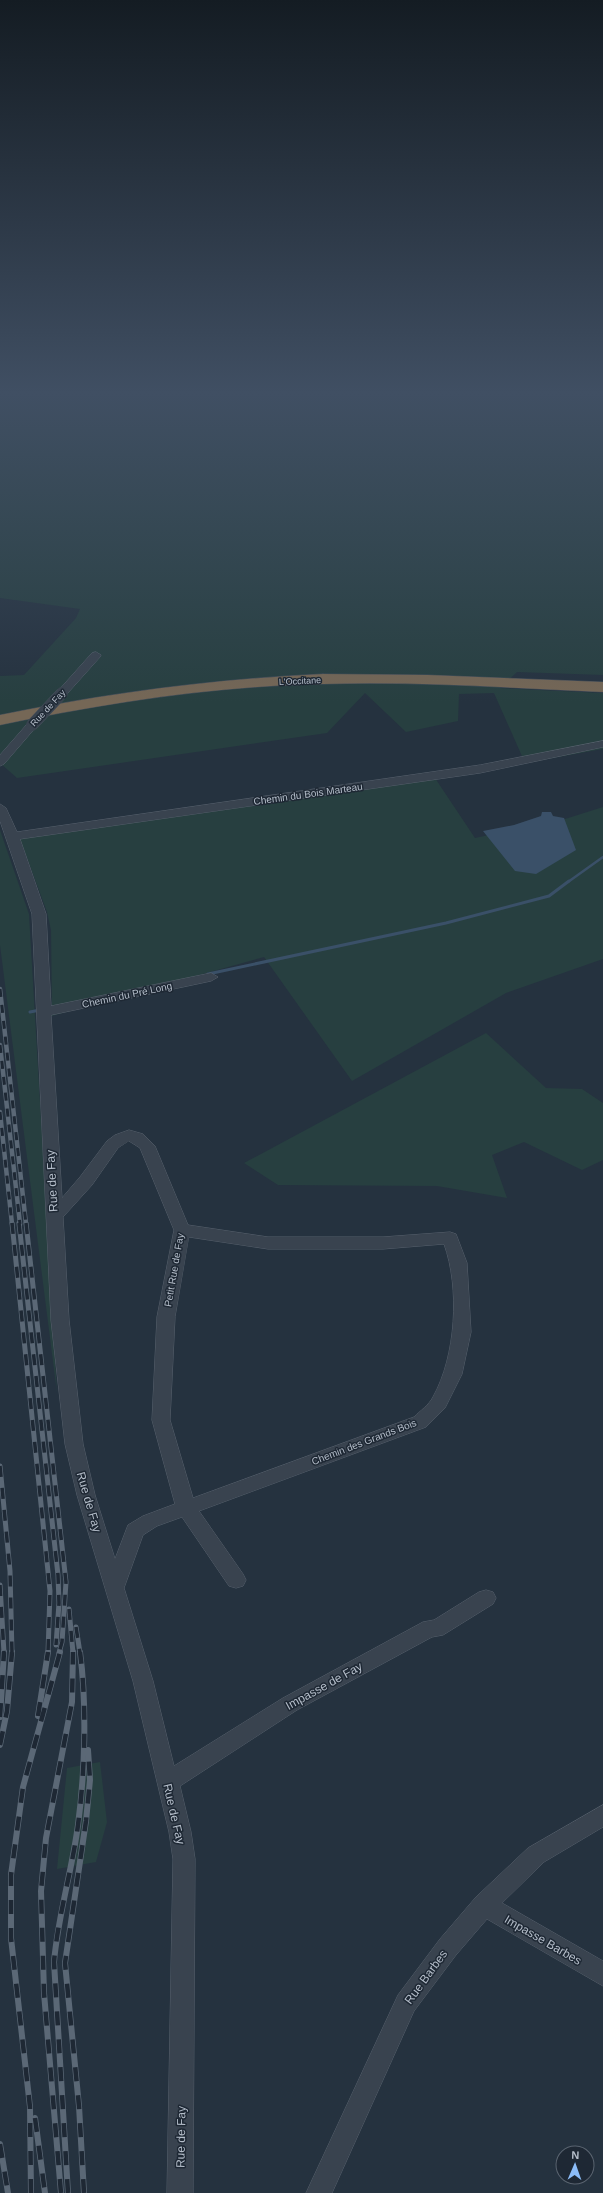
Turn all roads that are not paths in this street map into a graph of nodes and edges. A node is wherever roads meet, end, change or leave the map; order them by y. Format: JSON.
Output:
{"nodes":[{"id":1,"x":96,"y":655,"type":"dead end"},
{"id":2,"x":603,"y":681,"type":"edge"},
{"id":3,"x":603,"y":687,"type":"edge"},
{"id":4,"x":0,"y":714,"type":"edge"},
{"id":5,"x":0,"y":720,"type":"edge"},
{"id":6,"x":603,"y":744,"type":"edge"},
{"id":7,"x":0,"y":762,"type":"edge"},
{"id":8,"x":0,"y":808,"type":"edge"},
{"id":9,"x":13,"y":836,"type":"junction"},
{"id":10,"x":211,"y":977,"type":"dead end"},
{"id":11,"x":44,"y":1012,"type":"junction"},
{"id":12,"x":54,"y":1216,"type":"junction"},
{"id":13,"x":182,"y":1230,"type":"junction"},
{"id":14,"x":186,"y":1508,"type":"junction"},
{"id":15,"x":236,"y":1580,"type":"dead end"},
{"id":16,"x":115,"y":1587,"type":"junction"},
{"id":17,"x":486,"y":1598,"type":"dead end"},
{"id":18,"x":166,"y":1782,"type":"junction"},
{"id":19,"x":603,"y":1815,"type":"edge"},
{"id":20,"x":484,"y":1905,"type":"junction"},
{"id":21,"x":603,"y":1974,"type":"edge"},
{"id":22,"x":180,"y":2193,"type":"edge"},
{"id":23,"x":319,"y":2193,"type":"edge"}],
"edges":[{"from":1,"to":7,"type":"street","name":"Rue de Fay","bridge":true},
{"from":2,"to":4,"type":"highway","name":"L'Occitane"},
{"from":3,"to":5,"type":"highway","name":"L'Occitane"},
{"from":6,"to":9,"type":"street","name":"Chemin du Bois Marteau"},
{"from":8,"to":9,"type":"street","name":"Rue de Fay"},
{"from":9,"to":11,"type":"street","name":"Rue de Fay"},
{"from":10,"to":11,"type":"street","name":"Chemin du Pré Long"},
{"from":11,"to":12,"type":"street","name":"Rue de Fay"},
{"from":12,"to":13,"type":"street","name":"Petit Rue de Fay"},
{"from":12,"to":16,"type":"street","name":"Rue de Fay"},
{"from":13,"to":14,"type":"street","name":"Petit Rue de Fay"},
{"from":13,"to":14,"type":"street","name":"Chemin des Grands Bois"},
{"from":14,"to":15,"type":"street","name":"Petit Rue de Fay"},
{"from":14,"to":16,"type":"street"},
{"from":16,"to":18,"type":"street","name":"Rue de Fay"},
{"from":17,"to":18,"type":"street","name":"Impasse de Fay"},
{"from":18,"to":22,"type":"street","name":"Rue de Fay"},
{"from":19,"to":20,"type":"street","name":"Rue Barbes"},
{"from":20,"to":21,"type":"street","name":"Impasse Barbes"},
{"from":20,"to":23,"type":"street","name":"Rue Barbes"}]}
